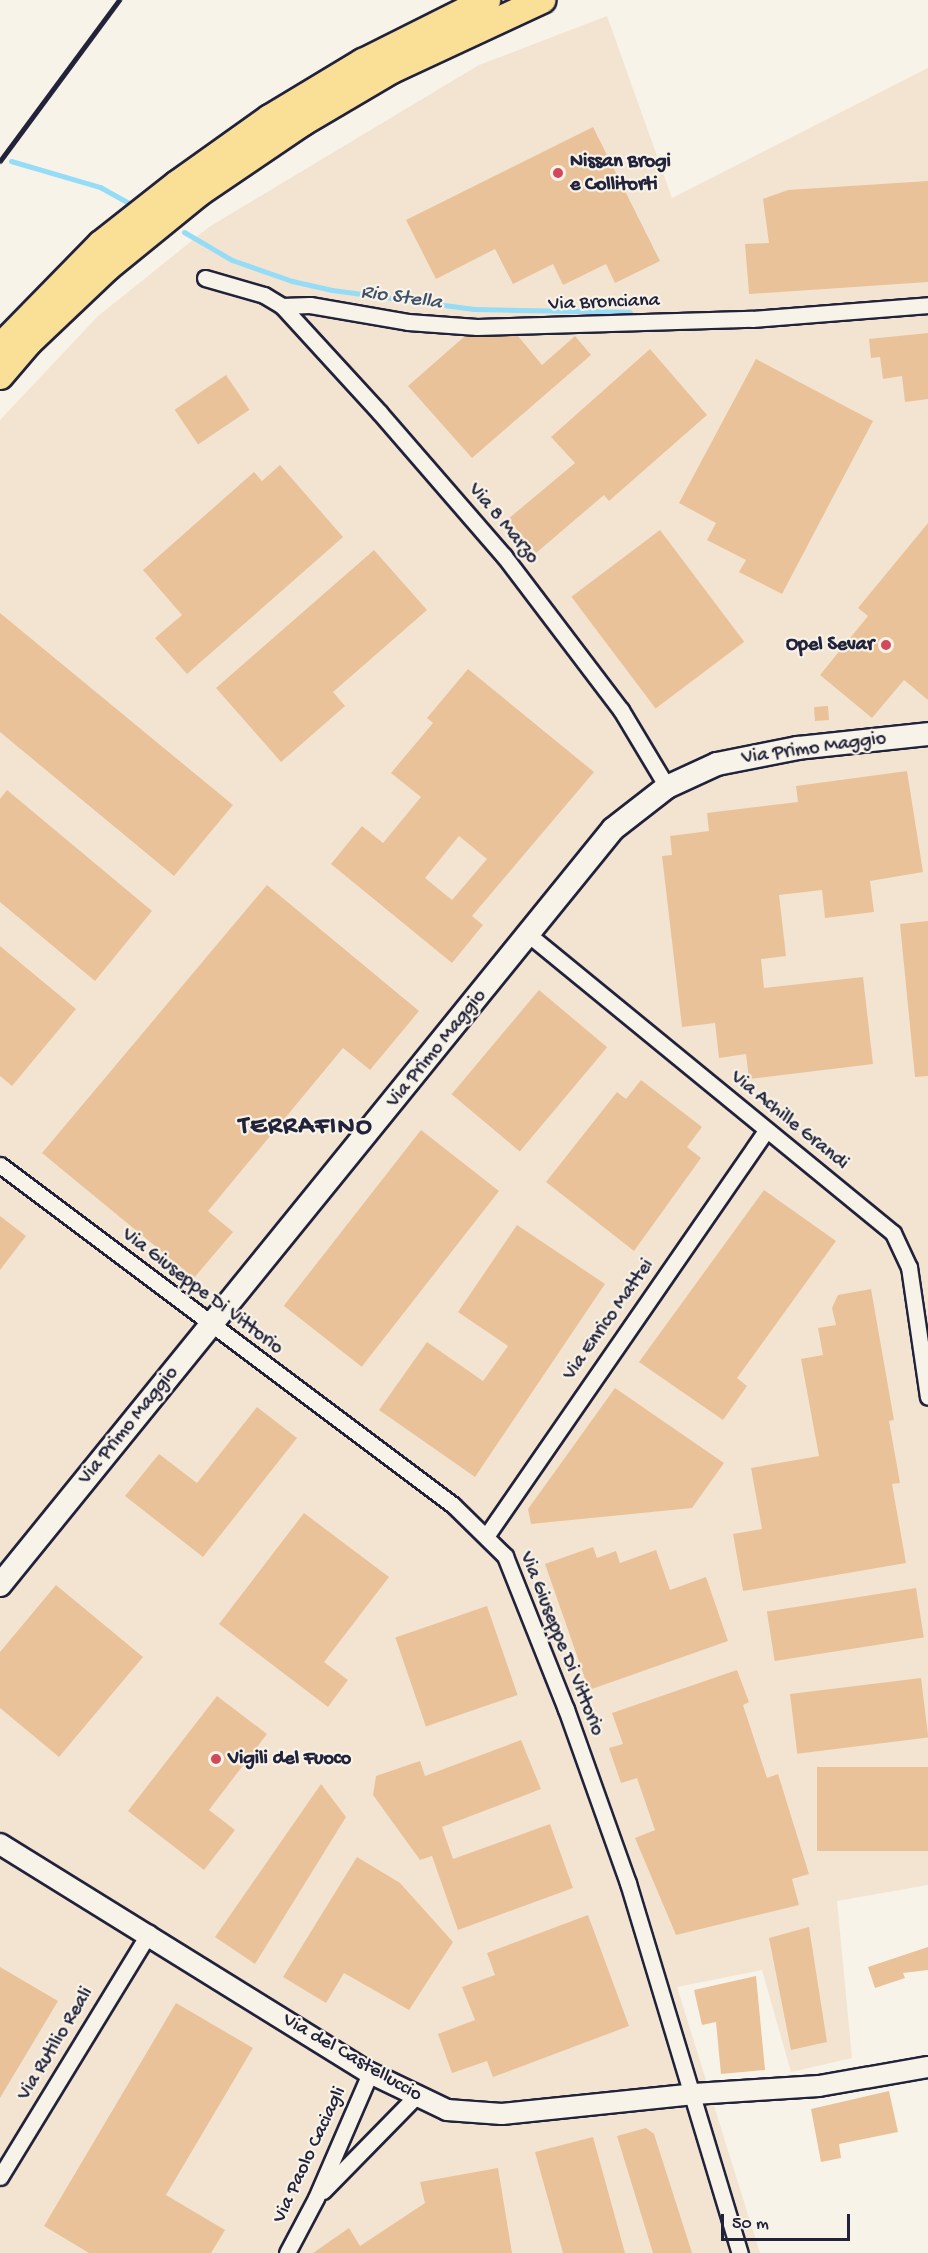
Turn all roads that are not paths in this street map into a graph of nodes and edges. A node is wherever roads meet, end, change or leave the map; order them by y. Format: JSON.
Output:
{"nodes":[{"id":1,"x":487,"y":0,"type":"edge"},
{"id":2,"x":542,"y":0,"type":"edge"},
{"id":3,"x":205,"y":278,"type":"dead end"},
{"id":4,"x":928,"y":305,"type":"edge"},
{"id":5,"x":282,"y":306,"type":"junction"},
{"id":6,"x":0,"y":347,"type":"edge"},
{"id":7,"x":0,"y":376,"type":"edge"},
{"id":8,"x":928,"y":735,"type":"edge"},
{"id":9,"x":667,"y":787,"type":"junction"},
{"id":10,"x":529,"y":934,"type":"junction"},
{"id":11,"x":766,"y":1130,"type":"junction"},
{"id":12,"x":0,"y":1165,"type":"edge"},
{"id":13,"x":210,"y":1326,"type":"junction"},
{"id":14,"x":928,"y":1397,"type":"edge"},
{"id":15,"x":487,"y":1535,"type":"junction"},
{"id":16,"x":0,"y":1585,"type":"edge"},
{"id":17,"x":0,"y":1844,"type":"edge"},
{"id":18,"x":149,"y":1933,"type":"junction"},
{"id":19,"x":928,"y":2067,"type":"edge"},
{"id":20,"x":370,"y":2073,"type":"junction"},
{"id":21,"x":694,"y":2094,"type":"junction"},
{"id":22,"x":415,"y":2097,"type":"junction"},
{"id":23,"x":0,"y":2178,"type":"edge"},
{"id":24,"x":316,"y":2198,"type":"junction"},
{"id":25,"x":288,"y":2253,"type":"edge"},
{"id":26,"x":740,"y":2253,"type":"edge"}],
"edges":[{"from":1,"to":6,"type":"highway"},
{"from":2,"to":7,"type":"highway"},
{"from":3,"to":5,"type":"street"},
{"from":4,"to":5,"type":"street","name":"Via Bronciana"},
{"from":5,"to":9,"type":"street","name":"Via 8 Marzo"},
{"from":8,"to":9,"type":"main road","name":"Via Primo Maggio"},
{"from":9,"to":10,"type":"main road","name":"Via Primo Maggio"},
{"from":10,"to":11,"type":"street","name":"Via Achille Grandi"},
{"from":10,"to":13,"type":"main road","name":"Via Primo Maggio"},
{"from":11,"to":14,"type":"street","name":"Via Achille Grandi"},
{"from":11,"to":15,"type":"street","name":"Via Enrico Mattei"},
{"from":12,"to":13,"type":"street","name":"Via Giuseppe Di Vittorio"},
{"from":13,"to":15,"type":"street","name":"Via Giuseppe Di Vittorio"},
{"from":13,"to":16,"type":"main road","name":"Via Primo Maggio"},
{"from":15,"to":21,"type":"street","name":"Via Giuseppe Di Vittorio"},
{"from":17,"to":18,"type":"street","name":"Via del Castelluccio"},
{"from":18,"to":20,"type":"street","name":"Via del Castelluccio"},
{"from":18,"to":23,"type":"street","name":"Via Rutilio Reali"},
{"from":19,"to":21,"type":"street","name":"Via del Castelluccio"},
{"from":20,"to":22,"type":"street","name":"Via del Castelluccio"},
{"from":20,"to":24,"type":"street","name":"Via Paolo Caciagli"},
{"from":21,"to":22,"type":"street","name":"Via del Castelluccio"},
{"from":21,"to":26,"type":"street","name":"Via Giuseppe Di Vittorio"},
{"from":22,"to":24,"type":"street"},
{"from":24,"to":25,"type":"street","name":"Via Paolo Caciagli"}]}
